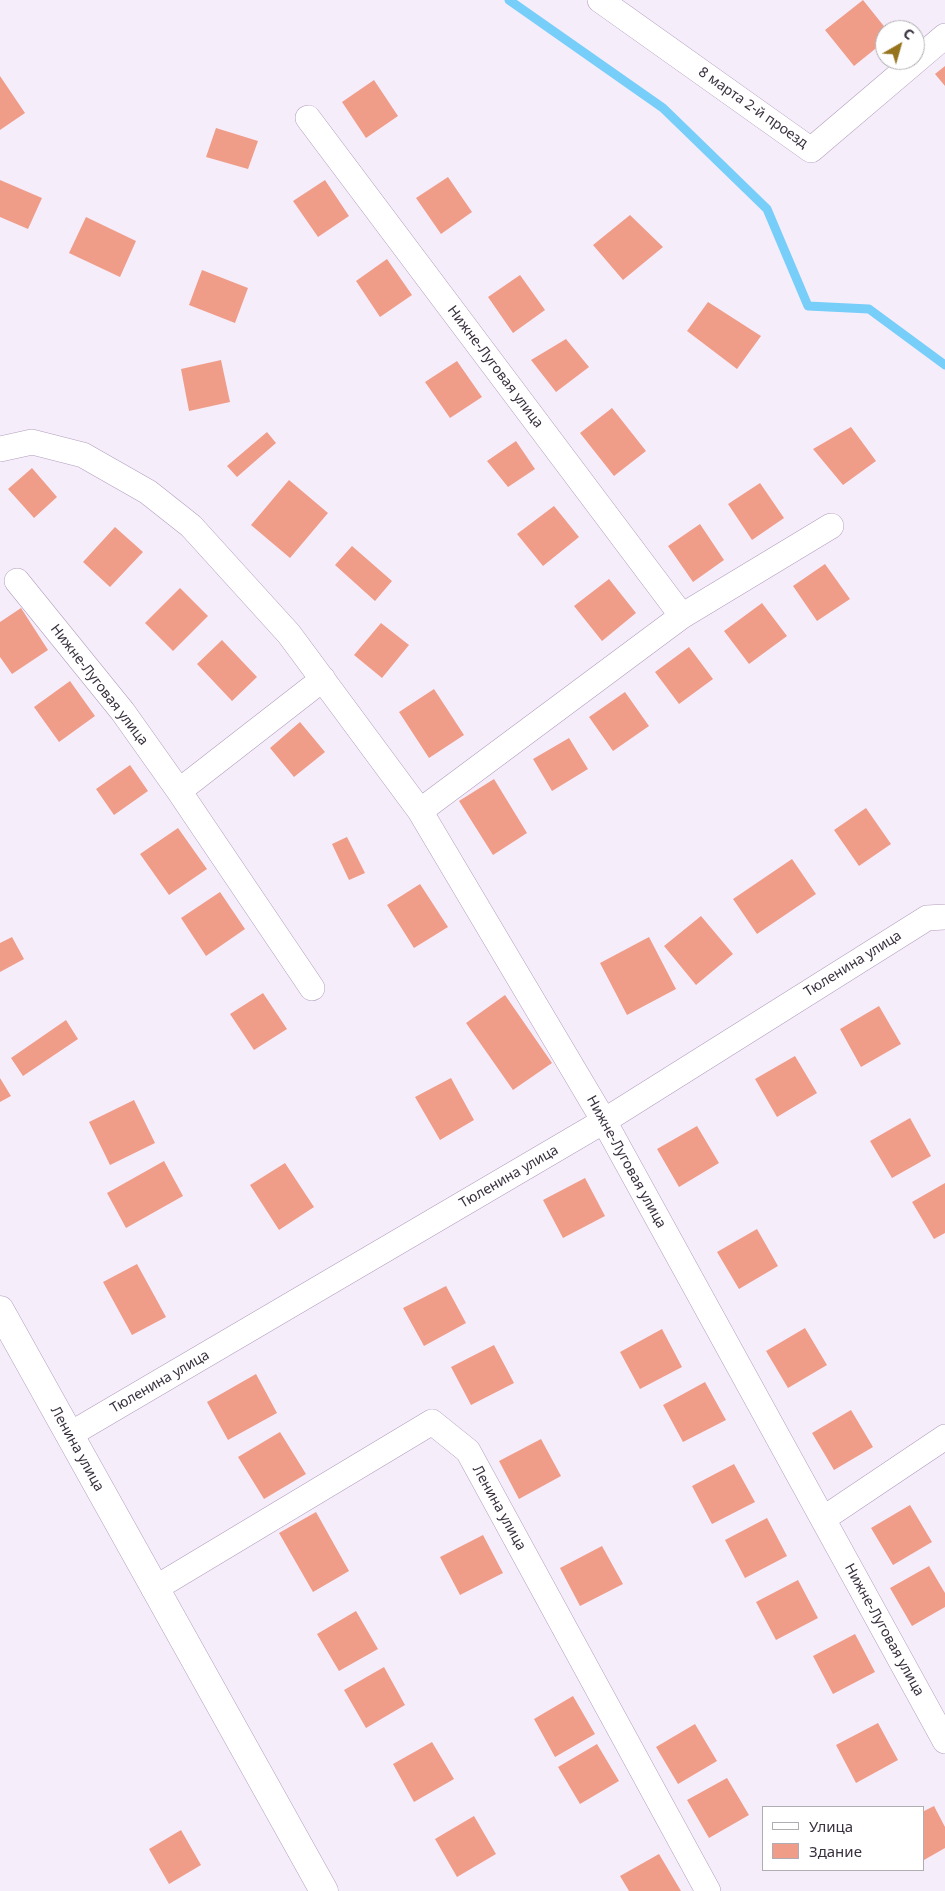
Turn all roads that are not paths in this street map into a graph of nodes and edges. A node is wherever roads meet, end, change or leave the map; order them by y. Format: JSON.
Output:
{"nodes":[{"id":1,"x":600,"y":0,"type":"edge"},
{"id":2,"x":945,"y":36,"type":"edge"},
{"id":3,"x":308,"y":118,"type":"dead end"},
{"id":4,"x":0,"y":449,"type":"edge"},
{"id":5,"x":831,"y":526,"type":"dead end"},
{"id":6,"x":17,"y":581,"type":"dead end"},
{"id":7,"x":682,"y":616,"type":"junction"},
{"id":8,"x":323,"y":679,"type":"junction"},
{"id":9,"x":179,"y":791,"type":"junction"},
{"id":10,"x":420,"y":811,"type":"junction"},
{"id":11,"x":945,"y":917,"type":"edge"},
{"id":12,"x":312,"y":988,"type":"dead end"},
{"id":13,"x":604,"y":1122,"type":"junction"},
{"id":14,"x":0,"y":1310,"type":"edge"},
{"id":15,"x":69,"y":1435,"type":"junction"},
{"id":16,"x":945,"y":1437,"type":"edge"},
{"id":17,"x":823,"y":1519,"type":"junction"},
{"id":18,"x":154,"y":1589,"type":"junction"},
{"id":19,"x":945,"y":1741,"type":"edge"},
{"id":20,"x":324,"y":1891,"type":"edge"},
{"id":21,"x":708,"y":1891,"type":"edge"}],
"edges":[{"from":1,"to":2,"type":"street","name":"8 марта 2-й проезд"},
{"from":3,"to":7,"type":"street","name":"Нижне-Луговая улица"},
{"from":4,"to":8,"type":"street","name":"Нижне-Луговая улица"},
{"from":5,"to":7,"type":"street"},
{"from":6,"to":9,"type":"street","name":"Нижне-Луговая улица"},
{"from":7,"to":10,"type":"street"},
{"from":8,"to":9,"type":"street"},
{"from":8,"to":10,"type":"street","name":"Нижне-Луговая улица"},
{"from":9,"to":12,"type":"street","name":"Нижне-Луговая улица"},
{"from":10,"to":13,"type":"street","name":"Нижне-Луговая улица"},
{"from":11,"to":13,"type":"street","name":"Тюленина улица"},
{"from":13,"to":15,"type":"street","name":"Тюленина улица"},
{"from":13,"to":17,"type":"street","name":"Нижне-Луговая улица"},
{"from":14,"to":15,"type":"main road","name":"Ленина улица"},
{"from":15,"to":18,"type":"main road","name":"Ленина улица"},
{"from":16,"to":17,"type":"street"},
{"from":17,"to":19,"type":"street","name":"Нижне-Луговая улица"},
{"from":18,"to":20,"type":"main road","name":"Ленина улица"},
{"from":18,"to":21,"type":"street","name":"Ленина улица"}]}
